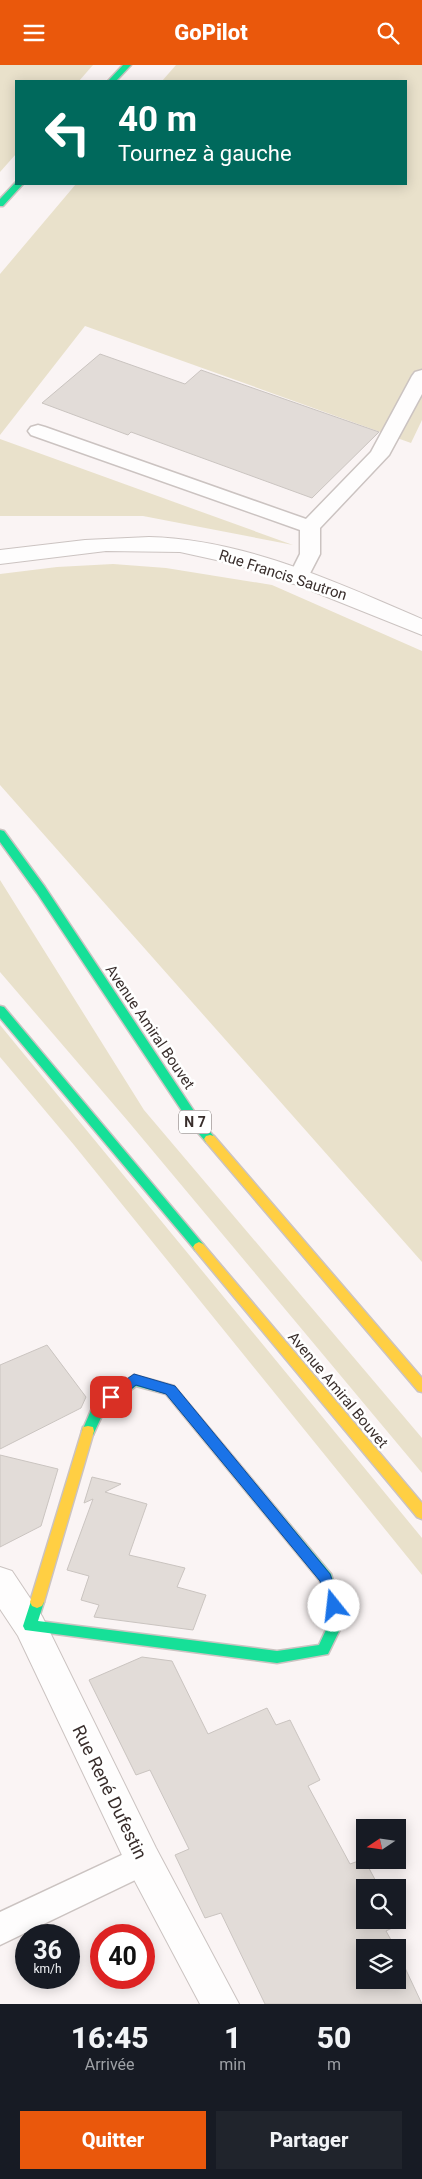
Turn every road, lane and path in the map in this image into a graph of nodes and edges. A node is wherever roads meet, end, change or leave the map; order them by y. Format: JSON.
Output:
{"nodes":[{"id":1,"x":127,"y":65,"type":"edge"},
{"id":2,"x":113,"y":80,"type":"edge"},
{"id":3,"x":18,"y":185,"type":"edge"},
{"id":4,"x":0,"y":204,"type":"edge"},
{"id":5,"x":422,"y":377,"type":"edge"},
{"id":6,"x":38,"y":431,"type":"dead end"},
{"id":7,"x":310,"y":527,"type":"junction"},
{"id":8,"x":0,"y":538,"type":"edge"},
{"id":9,"x":78,"y":546,"type":"junction"},
{"id":10,"x":0,"y":557,"type":"edge"},
{"id":11,"x":298,"y":578,"type":"junction"},
{"id":12,"x":422,"y":628,"type":"edge"},
{"id":13,"x":0,"y":834,"type":"edge"},
{"id":14,"x":0,"y":1010,"type":"edge"},
{"id":15,"x":422,"y":1387,"type":"edge"},
{"id":16,"x":422,"y":1513,"type":"edge"},
{"id":17,"x":0,"y":1581,"type":"edge"},
{"id":18,"x":30,"y":1626,"type":"junction"},
{"id":19,"x":143,"y":1860,"type":"junction"},
{"id":20,"x":0,"y":1929,"type":"edge"},
{"id":21,"x":220,"y":2004,"type":"edge"}],
"edges":[{"from":1,"to":2,"type":"main road"},
{"from":3,"to":4,"type":"main road"},
{"from":5,"to":7,"type":"lane"},
{"from":6,"to":7,"type":"lane"},
{"from":7,"to":11,"type":"lane"},
{"from":8,"to":9,"type":"street"},
{"from":9,"to":10,"type":"street"},
{"from":9,"to":11,"type":"street","name":"Rue Francis Sautron"},
{"from":11,"to":12,"type":"street","name":"Rue Francis Sautron"},
{"from":13,"to":15,"type":"main road","name":"Avenue Amiral Bouvet","number":"N 7"},
{"from":14,"to":16,"type":"main road","name":"Avenue Amiral Bouvet"},
{"from":17,"to":18,"type":"street","name":"Rue René Dufestin"},
{"from":18,"to":18,"type":"main road"},
{"from":18,"to":19,"type":"street","name":"Rue René Dufestin"},
{"from":19,"to":20,"type":"lane"},
{"from":19,"to":21,"type":"street","name":"Rue René Dufestin"}]}
